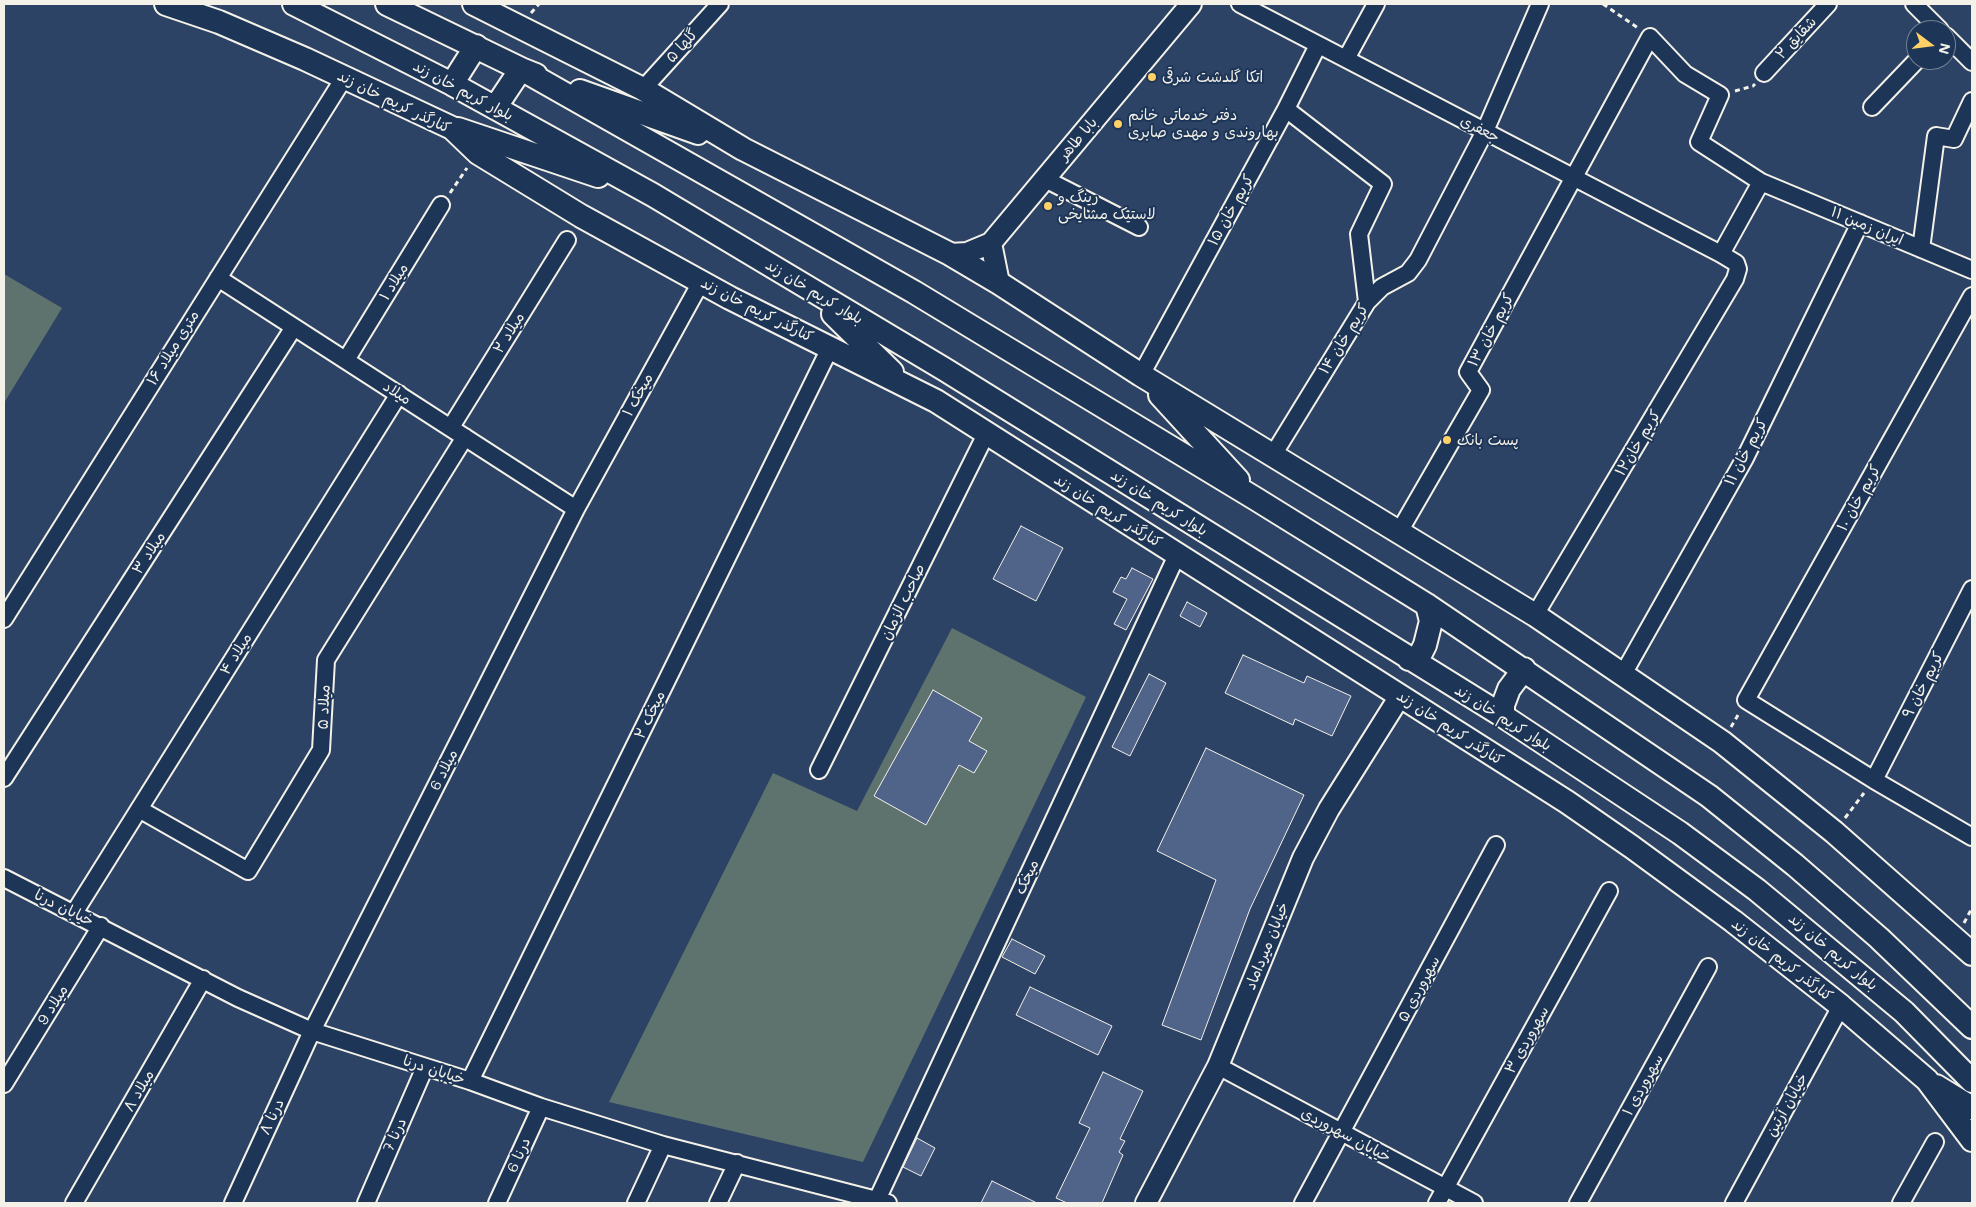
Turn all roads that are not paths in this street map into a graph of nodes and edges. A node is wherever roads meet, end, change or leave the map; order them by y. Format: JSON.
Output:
{"nodes":[{"id":1,"x":166,"y":4,"type":"edge"},
{"id":2,"x":294,"y":4,"type":"edge"},
{"id":3,"x":387,"y":4,"type":"edge"},
{"id":4,"x":474,"y":4,"type":"edge"},
{"id":5,"x":720,"y":4,"type":"edge"},
{"id":6,"x":1191,"y":4,"type":"edge"},
{"id":7,"x":1240,"y":4,"type":"edge"},
{"id":8,"x":1376,"y":4,"type":"edge"},
{"id":9,"x":1540,"y":4,"type":"edge"},
{"id":10,"x":1828,"y":4,"type":"edge"},
{"id":11,"x":1914,"y":4,"type":"edge"},
{"id":12,"x":1930,"y":20,"type":"edge"},
{"id":13,"x":1318,"y":45,"type":"junction"},
{"id":14,"x":476,"y":46,"type":"junction"},
{"id":15,"x":1956,"y":46,"type":"edge"},
{"id":16,"x":1346,"y":59,"type":"junction"},
{"id":17,"x":1972,"y":62,"type":"edge"},
{"id":18,"x":521,"y":70,"type":"junction"},
{"id":19,"x":1907,"y":70,"type":"edge"},
{"id":20,"x":1764,"y":73,"type":"road end"},
{"id":21,"x":344,"y":78,"type":"junction"},
{"id":22,"x":452,"y":84,"type":"junction"},
{"id":23,"x":643,"y":89,"type":"junction"},
{"id":24,"x":1972,"y":101,"type":"edge"},
{"id":25,"x":1872,"y":107,"type":"dead end"},
{"id":26,"x":495,"y":108,"type":"junction"},
{"id":27,"x":1286,"y":109,"type":"junction"},
{"id":28,"x":452,"y":128,"type":"junction"},
{"id":29,"x":1485,"y":132,"type":"junction"},
{"id":30,"x":743,"y":149,"type":"junction"},
{"id":31,"x":1574,"y":177,"type":"junction"},
{"id":32,"x":1045,"y":179,"type":"junction"},
{"id":33,"x":1761,"y":182,"type":"junction"},
{"id":34,"x":653,"y":195,"type":"junction"},
{"id":35,"x":442,"y":205,"type":"road end"},
{"id":36,"x":1860,"y":224,"type":"junction"},
{"id":37,"x":1139,"y":227,"type":"dead end"},
{"id":38,"x":567,"y":240,"type":"dead end"},
{"id":39,"x":991,"y":243,"type":"junction"},
{"id":40,"x":1921,"y":249,"type":"junction"},
{"id":41,"x":950,"y":254,"type":"junction"},
{"id":42,"x":1721,"y":254,"type":"junction"},
{"id":43,"x":1738,"y":269,"type":"joint"},
{"id":44,"x":1972,"y":270,"type":"edge"},
{"id":45,"x":218,"y":278,"type":"junction"},
{"id":46,"x":701,"y":282,"type":"junction"},
{"id":47,"x":999,"y":283,"type":"junction"},
{"id":48,"x":810,"y":290,"type":"junction"},
{"id":49,"x":1972,"y":296,"type":"edge"},
{"id":50,"x":1367,"y":302,"type":"junction"},
{"id":51,"x":294,"y":327,"type":"junction"},
{"id":52,"x":830,"y":348,"type":"junction"},
{"id":53,"x":346,"y":360,"type":"junction"},
{"id":54,"x":1142,"y":375,"type":"junction"},
{"id":55,"x":906,"y":386,"type":"junction"},
{"id":56,"x":399,"y":394,"type":"junction"},
{"id":57,"x":451,"y":427,"type":"junction"},
{"id":58,"x":986,"y":434,"type":"junction"},
{"id":59,"x":465,"y":437,"type":"junction"},
{"id":60,"x":1273,"y":455,"type":"junction"},
{"id":61,"x":1256,"y":499,"type":"junction"},
{"id":62,"x":576,"y":509,"type":"junction"},
{"id":63,"x":1399,"y":532,"type":"junction"},
{"id":64,"x":1176,"y":555,"type":"junction"},
{"id":65,"x":1972,"y":589,"type":"edge"},
{"id":66,"x":1427,"y":605,"type":"junction"},
{"id":67,"x":1535,"y":615,"type":"junction"},
{"id":68,"x":4,"y":619,"type":"edge"},
{"id":69,"x":1410,"y":659,"type":"junction"},
{"id":70,"x":1524,"y":669,"type":"junction"},
{"id":71,"x":1622,"y":676,"type":"junction"},
{"id":72,"x":1400,"y":696,"type":"junction"},
{"id":73,"x":1503,"y":716,"type":"junction"},
{"id":74,"x":819,"y":770,"type":"dead end"},
{"id":75,"x":4,"y":778,"type":"edge"},
{"id":76,"x":1874,"y":780,"type":"junction"},
{"id":77,"x":1634,"y":803,"type":"junction"},
{"id":78,"x":139,"y":809,"type":"junction"},
{"id":79,"x":1614,"y":835,"type":"junction"},
{"id":80,"x":1972,"y":837,"type":"edge"},
{"id":81,"x":1496,"y":846,"type":"dead end"},
{"id":82,"x":4,"y":878,"type":"edge"},
{"id":83,"x":1609,"y":891,"type":"dead end"},
{"id":84,"x":74,"y":913,"type":"junction"},
{"id":85,"x":101,"y":926,"type":"junction"},
{"id":86,"x":1972,"y":954,"type":"edge"},
{"id":87,"x":1708,"y":967,"type":"dead end"},
{"id":88,"x":204,"y":980,"type":"junction"},
{"id":89,"x":1841,"y":1006,"type":"junction"},
{"id":90,"x":1972,"y":1027,"type":"edge"},
{"id":91,"x":312,"y":1031,"type":"junction"},
{"id":92,"x":1218,"y":1066,"type":"junction"},
{"id":93,"x":425,"y":1067,"type":"junction"},
{"id":94,"x":1927,"y":1080,"type":"junction"},
{"id":95,"x":470,"y":1081,"type":"junction"},
{"id":96,"x":1972,"y":1081,"type":"edge"},
{"id":97,"x":4,"y":1084,"type":"edge"},
{"id":98,"x":541,"y":1107,"type":"junction"},
{"id":99,"x":1972,"y":1108,"type":"edge"},
{"id":100,"x":1341,"y":1133,"type":"junction"},
{"id":101,"x":1972,"y":1140,"type":"edge"},
{"id":102,"x":1935,"y":1142,"type":"dead end"},
{"id":103,"x":663,"y":1144,"type":"junction"},
{"id":104,"x":736,"y":1163,"type":"junction"},
{"id":105,"x":1445,"y":1188,"type":"junction"},
{"id":106,"x":840,"y":1197,"type":"edge"},
{"id":107,"x":882,"y":1201,"type":"edge"},
{"id":108,"x":74,"y":1203,"type":"edge"},
{"id":109,"x":233,"y":1203,"type":"edge"},
{"id":110,"x":366,"y":1203,"type":"edge"},
{"id":111,"x":497,"y":1203,"type":"edge"},
{"id":112,"x":636,"y":1203,"type":"edge"},
{"id":113,"x":718,"y":1203,"type":"edge"},
{"id":114,"x":1146,"y":1203,"type":"edge"},
{"id":115,"x":1303,"y":1203,"type":"edge"},
{"id":116,"x":1437,"y":1203,"type":"edge"},
{"id":117,"x":1474,"y":1203,"type":"edge"},
{"id":118,"x":1578,"y":1203,"type":"edge"},
{"id":119,"x":1734,"y":1203,"type":"edge"},
{"id":120,"x":1901,"y":1203,"type":"edge"}],
"edges":[{"from":1,"to":21,"type":"main road","name":"کنارگذر کریم خان زند"},
{"from":2,"to":22,"type":"main road","name":"بلوار کریم خان زند"},
{"from":3,"to":14,"type":"main road"},
{"from":4,"to":23,"type":"main road"},
{"from":5,"to":23,"type":"street","name":"گلها ۵"},
{"from":6,"to":32,"type":"street","name":"بابا طاهر"},
{"from":7,"to":13,"type":"street","name":"جعفری"},
{"from":8,"to":16,"type":"street"},
{"from":9,"to":29,"type":"street","name":"کریم خان ۱۴"},
{"from":10,"to":20,"type":"street","name":"شقایق ۲"},
{"from":11,"to":12,"type":"street"},
{"from":13,"to":16,"type":"street","name":"جعفری"},
{"from":13,"to":27,"type":"street","name":"کریم خان ۱۵"},
{"from":14,"to":18,"type":"main road"},
{"from":14,"to":22,"type":"main road"},
{"from":15,"to":17,"type":"street"},
{"from":16,"to":29,"type":"street","name":"جعفری"},
{"from":18,"to":26,"type":"main road"},
{"from":18,"to":30,"type":"main road"},
{"from":18,"to":61,"type":"main road"},
{"from":19,"to":25,"type":"street"},
{"from":21,"to":28,"type":"main road","name":"کنارگذر کریم خان زند"},
{"from":21,"to":45,"type":"street","name":"۱۶ متری میلاد"},
{"from":22,"to":26,"type":"main road","name":"بلوار کریم خان زند"},
{"from":23,"to":30,"type":"main road"},
{"from":24,"to":40,"type":"street"},
{"from":26,"to":34,"type":"main road","name":"بلوار کریم خان زند"},
{"from":27,"to":50,"type":"street"},
{"from":27,"to":54,"type":"street","name":"کریم خان ۱۵"},
{"from":28,"to":34,"type":"main road"},
{"from":28,"to":46,"type":"main road","name":"کنارگذر کریم خان زند"},
{"from":29,"to":31,"type":"street","name":"جعفری"},
{"from":29,"to":50,"type":"street","name":"کریم خان ۱۴"},
{"from":30,"to":41,"type":"main road"},
{"from":31,"to":33,"type":"street","name":"ایران زمین ۱۱"},
{"from":31,"to":42,"type":"street","name":"جعفری"},
{"from":31,"to":63,"type":"street","name":"کریم خان ۱۳"},
{"from":32,"to":37,"type":"street"},
{"from":32,"to":39,"type":"street","name":"بابا طاهر"},
{"from":33,"to":36,"type":"street","name":"ایران زمین ۱۱"},
{"from":33,"to":42,"type":"street"},
{"from":34,"to":48,"type":"main road","name":"بلوار کریم خان زند"},
{"from":35,"to":53,"type":"street","name":"میلاد ۱"},
{"from":36,"to":40,"type":"street","name":"ایران زمین ۱۱"},
{"from":36,"to":71,"type":"street","name":"کریم خان ۱۱"},
{"from":38,"to":57,"type":"street","name":"میلاد ۲"},
{"from":39,"to":41,"type":"street"},
{"from":39,"to":47,"type":"street"},
{"from":40,"to":44,"type":"street","name":"ایران زمین ۱۱"},
{"from":41,"to":47,"type":"main road"},
{"from":42,"to":43,"type":"street","name":"جعفری"},
{"from":43,"to":67,"type":"street","name":"کریم خان۱۲"},
{"from":45,"to":51,"type":"street","name":"میلاد"},
{"from":45,"to":68,"type":"street","name":"۱۶ متری میلاد"},
{"from":46,"to":52,"type":"main road","name":"کنارگذر کریم خان زند"},
{"from":46,"to":62,"type":"street","name":"میخک ۱"},
{"from":47,"to":54,"type":"main road"},
{"from":48,"to":55,"type":"main road"},
{"from":48,"to":69,"type":"main road","name":"بلوار کریم خان زند"},
{"from":49,"to":76,"type":"street","name":"کریم خان ۱۰"},
{"from":50,"to":60,"type":"street","name":"کریم خان ۱۴"},
{"from":51,"to":53,"type":"street","name":"میلاد"},
{"from":51,"to":75,"type":"street","name":"میلاد ۳"},
{"from":52,"to":55,"type":"main road","name":"کنارگذر کریم خان زند"},
{"from":52,"to":95,"type":"street","name":"میخک ۲"},
{"from":53,"to":56,"type":"street","name":"میلاد"},
{"from":54,"to":60,"type":"main road"},
{"from":54,"to":61,"type":"main road"},
{"from":55,"to":58,"type":"main road","name":"کنارگذر کریم خان زند"},
{"from":56,"to":57,"type":"street","name":"میلاد"},
{"from":56,"to":78,"type":"street","name":"میلاد ۴"},
{"from":57,"to":59,"type":"street","name":"میلاد"},
{"from":58,"to":64,"type":"main road","name":"کنارگذر کریم خان زند"},
{"from":58,"to":74,"type":"street","name":"صاحب الزمان"},
{"from":59,"to":62,"type":"street","name":"میلاد"},
{"from":59,"to":78,"type":"street","name":"میلاد ۵"},
{"from":60,"to":63,"type":"main road"},
{"from":61,"to":66,"type":"main road"},
{"from":62,"to":91,"type":"street","name":"میلاد 6"},
{"from":63,"to":67,"type":"main road"},
{"from":64,"to":72,"type":"main road","name":"کنارگذر کریم خان زند"},
{"from":64,"to":107,"type":"street","name":"میخک"},
{"from":65,"to":76,"type":"street","name":"کریم خان ۹"},
{"from":66,"to":69,"type":"main road"},
{"from":66,"to":70,"type":"main road"},
{"from":67,"to":71,"type":"main road"},
{"from":69,"to":73,"type":"main road","name":"بلوار کریم خان زند"},
{"from":70,"to":73,"type":"main road"},
{"from":70,"to":90,"type":"main road"},
{"from":71,"to":86,"type":"main road"},
{"from":72,"to":79,"type":"main road","name":"کنارگذر کریم خان زند"},
{"from":72,"to":92,"type":"street","name":"خیابان میرداماد"},
{"from":73,"to":77,"type":"main road","name":"بلوار کریم خان زند"},
{"from":76,"to":80,"type":"street"},
{"from":77,"to":79,"type":"main road"},
{"from":77,"to":96,"type":"main road","name":"بلوار کریم خان زند"},
{"from":78,"to":84,"type":"street","name":"میلاد ۴"},
{"from":79,"to":89,"type":"main road","name":"کنارگذر کریم خان زند"},
{"from":81,"to":100,"type":"street","name":"سهروردی ۵"},
{"from":82,"to":84,"type":"street","name":"خیابان درنا"},
{"from":83,"to":105,"type":"street","name":"سهروردی ۳"},
{"from":84,"to":85,"type":"street","name":"خیابان درنا"},
{"from":85,"to":88,"type":"street","name":"خیابان درنا"},
{"from":85,"to":97,"type":"street","name":"میلاد 9"},
{"from":87,"to":118,"type":"street","name":"سهروردی ۱"},
{"from":88,"to":91,"type":"street","name":"خیابان درنا"},
{"from":88,"to":108,"type":"street","name":"میلاد ۸"},
{"from":89,"to":94,"type":"main road","name":"کنارگذر کریم خان زند"},
{"from":89,"to":119,"type":"street","name":"خیابان آرتین"},
{"from":91,"to":93,"type":"street","name":"خیابان درنا"},
{"from":91,"to":109,"type":"street","name":"درنا ۸"},
{"from":92,"to":100,"type":"street","name":"خیابان سهروردی"},
{"from":92,"to":114,"type":"street","name":"خیابان میرداماد"},
{"from":93,"to":95,"type":"street","name":"خیابان درنا"},
{"from":93,"to":110,"type":"street","name":"درنا 7"},
{"from":94,"to":99,"type":"main road"},
{"from":94,"to":101,"type":"main road","name":"کنارگذر کریم خان زند"},
{"from":95,"to":98,"type":"street","name":"خیابان درنا"},
{"from":98,"to":103,"type":"street","name":"خیابان درنا"},
{"from":98,"to":111,"type":"street","name":"درنا 6"},
{"from":100,"to":105,"type":"street","name":"خیابان سهروردی"},
{"from":100,"to":115,"type":"street","name":"سهروردی ۵"},
{"from":102,"to":120,"type":"street"},
{"from":103,"to":104,"type":"street","name":"خیابان درنا"},
{"from":103,"to":112,"type":"street"},
{"from":104,"to":106,"type":"street","name":"خیابان درنا"},
{"from":104,"to":113,"type":"street"},
{"from":105,"to":116,"type":"street","name":"سهروردی ۳"},
{"from":105,"to":117,"type":"street","name":"خیابان سهروردی"},
{"from":106,"to":107,"type":"street","name":"خیابان درنا"}]}
